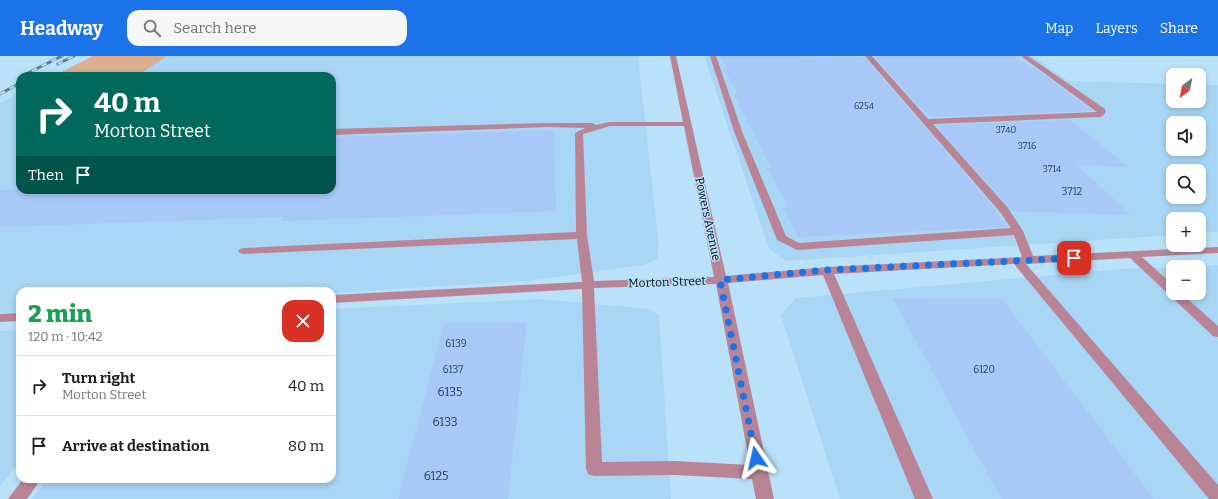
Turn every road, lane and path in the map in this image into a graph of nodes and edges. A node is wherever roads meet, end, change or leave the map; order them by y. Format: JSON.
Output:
{"nodes":[{"id":1,"x":673,"y":56,"type":"edge"},
{"id":2,"x":713,"y":56,"type":"edge"},
{"id":3,"x":868,"y":56,"type":"edge"},
{"id":4,"x":1024,"y":56,"type":"edge"},
{"id":5,"x":926,"y":122,"type":"junction"},
{"id":6,"x":688,"y":124,"type":"junction"},
{"id":7,"x":600,"y":126,"type":"junction"},
{"id":8,"x":336,"y":132,"type":"edge"},
{"id":9,"x":1018,"y":231,"type":"junction"},
{"id":10,"x":582,"y":235,"type":"junction"},
{"id":11,"x":1218,"y":250,"type":"edge"},
{"id":12,"x":244,"y":251,"type":"dead end"},
{"id":13,"x":1133,"y":255,"type":"junction"},
{"id":14,"x":1023,"y":260,"type":"junction"},
{"id":15,"x":827,"y":270,"type":"junction"},
{"id":16,"x":720,"y":280,"type":"junction"},
{"id":17,"x":588,"y":285,"type":"junction"},
{"id":18,"x":1166,"y":285,"type":"edge"},
{"id":19,"x":336,"y":299,"type":"edge"},
{"id":20,"x":1183,"y":300,"type":"edge"},
{"id":21,"x":16,"y":317,"type":"edge"},
{"id":22,"x":0,"y":318,"type":"edge"},
{"id":23,"x":1218,"y":333,"type":"edge"},
{"id":24,"x":759,"y":472,"type":"junction"},
{"id":25,"x":30,"y":483,"type":"edge"},
{"id":26,"x":1218,"y":497,"type":"edge"},
{"id":27,"x":17,"y":499,"type":"edge"},
{"id":28,"x":765,"y":499,"type":"edge"},
{"id":29,"x":924,"y":499,"type":"edge"}],
"edges":[{"from":1,"to":6,"type":"street","name":"Powers Avenue"},
{"from":2,"to":9,"type":"street"},
{"from":3,"to":5,"type":"street"},
{"from":4,"to":5,"type":"street"},
{"from":5,"to":9,"type":"street"},
{"from":6,"to":7,"type":"street"},
{"from":6,"to":16,"type":"street","name":"Powers Avenue"},
{"from":7,"to":8,"type":"street"},
{"from":7,"to":10,"type":"street"},
{"from":9,"to":14,"type":"street"},
{"from":10,"to":12,"type":"street"},
{"from":10,"to":17,"type":"street"},
{"from":11,"to":13,"type":"street","name":"Morton Street"},
{"from":13,"to":14,"type":"street","name":"Morton Street"},
{"from":13,"to":18,"type":"street"},
{"from":14,"to":15,"type":"street","name":"Morton Street"},
{"from":14,"to":26,"type":"street"},
{"from":15,"to":16,"type":"street","name":"Morton Street"},
{"from":15,"to":29,"type":"street"},
{"from":16,"to":17,"type":"street","name":"Morton Street"},
{"from":16,"to":24,"type":"street","name":"Powers Avenue"},
{"from":17,"to":19,"type":"street","name":"Morton Street"},
{"from":17,"to":24,"type":"street"},
{"from":20,"to":23,"type":"street"},
{"from":21,"to":22,"type":"street"},
{"from":24,"to":28,"type":"street","name":"Powers Avenue"},
{"from":25,"to":27,"type":"street"}]}
